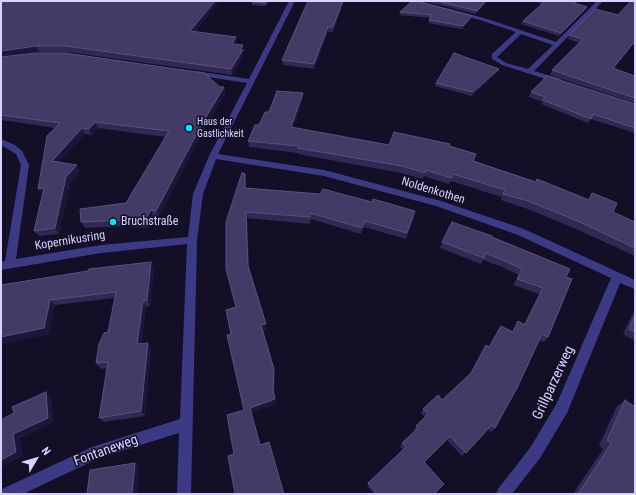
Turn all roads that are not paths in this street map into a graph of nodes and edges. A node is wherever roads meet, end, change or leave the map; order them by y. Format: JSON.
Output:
{"nodes":[{"id":1,"x":292,"y":1,"type":"edge"},
{"id":2,"x":412,"y":1,"type":"edge"},
{"id":3,"x":600,"y":1,"type":"edge"},
{"id":4,"x":521,"y":31,"type":"junction"},
{"id":5,"x":557,"y":44,"type":"junction"},
{"id":6,"x":530,"y":71,"type":"junction"},
{"id":7,"x":189,"y":73,"type":"edge"},
{"id":8,"x":250,"y":81,"type":"junction"},
{"id":9,"x":567,"y":84,"type":"edge"},
{"id":10,"x":1,"y":142,"type":"edge"},
{"id":11,"x":213,"y":156,"type":"junction"},
{"id":12,"x":192,"y":240,"type":"junction"},
{"id":13,"x":6,"y":264,"type":"edge"},
{"id":14,"x":617,"y":277,"type":"junction"},
{"id":15,"x":635,"y":285,"type":"edge"},
{"id":16,"x":186,"y":424,"type":"junction"},
{"id":17,"x":8,"y":494,"type":"edge"},
{"id":18,"x":184,"y":494,"type":"edge"},
{"id":19,"x":503,"y":494,"type":"edge"}],
"edges":[{"from":1,"to":8,"type":"street"},
{"from":2,"to":4,"type":"street"},
{"from":3,"to":5,"type":"street"},
{"from":4,"to":5,"type":"street"},
{"from":4,"to":6,"type":"street"},
{"from":5,"to":6,"type":"street"},
{"from":6,"to":9,"type":"street"},
{"from":7,"to":8,"type":"street"},
{"from":8,"to":11,"type":"street"},
{"from":10,"to":13,"type":"street"},
{"from":11,"to":12,"type":"street"},
{"from":11,"to":14,"type":"street","name":"Noldenkothen"},
{"from":12,"to":13,"type":"street","name":"Kopernikusring"},
{"from":12,"to":16,"type":"street"},
{"from":14,"to":15,"type":"street","name":"Noldenkothen"},
{"from":14,"to":19,"type":"street","name":"Grillparzerweg"},
{"from":16,"to":17,"type":"street","name":"Fontaneweg"},
{"from":16,"to":18,"type":"street"}]}
